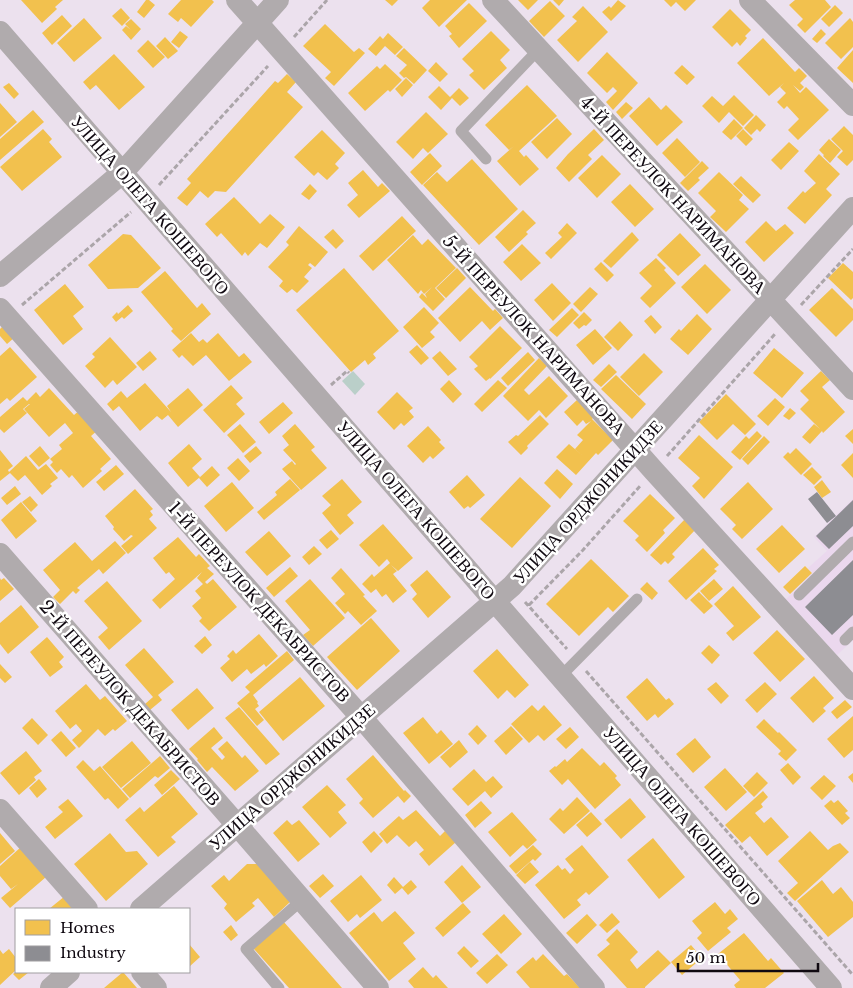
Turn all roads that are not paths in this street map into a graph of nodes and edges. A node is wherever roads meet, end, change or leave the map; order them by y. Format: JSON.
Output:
{"nodes":[{"id":1,"x":237,"y":0,"type":"edge"},
{"id":2,"x":278,"y":0,"type":"edge"},
{"id":3,"x":493,"y":0,"type":"edge"},
{"id":4,"x":750,"y":0,"type":"edge"},
{"id":5,"x":258,"y":24,"type":"junction"},
{"id":6,"x":0,"y":32,"type":"edge"},
{"id":7,"x":539,"y":49,"type":"junction"},
{"id":8,"x":853,"y":105,"type":"edge"},
{"id":9,"x":486,"y":159,"type":"dead end"},
{"id":10,"x":122,"y":172,"type":"junction"},
{"id":11,"x":853,"y":208,"type":"edge"},
{"id":12,"x":0,"y":276,"type":"edge"},
{"id":13,"x":771,"y":300,"type":"junction"},
{"id":14,"x":4,"y":314,"type":"edge"},
{"id":15,"x":853,"y":390,"type":"edge"},
{"id":16,"x":636,"y":450,"type":"junction"},
{"id":17,"x":853,"y":542,"type":"edge"},
{"id":18,"x":0,"y":554,"type":"edge"},
{"id":19,"x":799,"y":595,"type":"dead end"},
{"id":20,"x":637,"y":599,"type":"dead end"},
{"id":21,"x":495,"y":601,"type":"junction"},
{"id":22,"x":561,"y":676,"type":"junction"},
{"id":23,"x":853,"y":689,"type":"edge"},
{"id":24,"x":361,"y":718,"type":"junction"},
{"id":25,"x":0,"y":810,"type":"edge"},
{"id":26,"x":238,"y":825,"type":"junction"},
{"id":27,"x":302,"y":900,"type":"junction"},
{"id":28,"x":86,"y":908,"type":"edge"},
{"id":29,"x":142,"y":908,"type":"edge"},
{"id":30,"x":68,"y":973,"type":"edge"},
{"id":31,"x":143,"y":973,"type":"edge"},
{"id":32,"x":50,"y":988,"type":"edge"},
{"id":33,"x":156,"y":988,"type":"edge"},
{"id":34,"x":279,"y":988,"type":"edge"},
{"id":35,"x":378,"y":988,"type":"edge"},
{"id":36,"x":594,"y":988,"type":"edge"},
{"id":37,"x":831,"y":988,"type":"edge"}],
"edges":[{"from":1,"to":5,"type":"street","name":"5-Й ПЕРЕУЛОК НАРИМАНОВА"},
{"from":2,"to":5,"type":"street"},
{"from":3,"to":7,"type":"street","name":"4-Й ПЕРЕУЛОК НАРИМАНОВА"},
{"from":4,"to":8,"type":"street"},
{"from":5,"to":10,"type":"street"},
{"from":5,"to":16,"type":"street","name":"5-Й ПЕРЕУЛОК НАРИМАНОВА"},
{"from":6,"to":10,"type":"street","name":"УЛИЦА ОЛЕГА КОШЕВОГО"},
{"from":7,"to":9,"type":"lane"},
{"from":7,"to":13,"type":"street","name":"4-Й ПЕРЕУЛОК НАРИМАНОВА"},
{"from":10,"to":12,"type":"street"},
{"from":10,"to":21,"type":"street","name":"УЛИЦА ОЛЕГА КОШЕВОГО"},
{"from":11,"to":13,"type":"street","name":"УЛИЦА ОРДЖОНИКИДЗЕ"},
{"from":13,"to":15,"type":"street","name":"4-Й ПЕРЕУЛОК НАРИМАНОВА"},
{"from":13,"to":16,"type":"street","name":"УЛИЦА ОРДЖОНИКИДЗЕ"},
{"from":14,"to":24,"type":"street","name":"1-Й ПЕРЕУЛОК ДЕКАБРИСТОВ"},
{"from":16,"to":21,"type":"street","name":"УЛИЦА ОРДЖОНИКИДЗЕ"},
{"from":16,"to":23,"type":"street","name":"5-Й ПЕРЕУЛОК НАРИМАНОВА"},
{"from":17,"to":19,"type":"lane"},
{"from":18,"to":26,"type":"street","name":"2-Й ПЕРЕУЛОК ДЕКАБРИСТОВ"},
{"from":20,"to":22,"type":"lane"},
{"from":21,"to":22,"type":"street","name":"УЛИЦА ОЛЕГА КОШЕВОГО"},
{"from":21,"to":24,"type":"street","name":"УЛИЦА ОРДЖОНИКИДЗЕ"},
{"from":22,"to":37,"type":"street","name":"УЛИЦА ОЛЕГА КОШЕВОГО"},
{"from":24,"to":26,"type":"street","name":"УЛИЦА ОРДЖОНИКИДЗЕ"},
{"from":24,"to":36,"type":"street","name":"1-Й ПЕРЕУЛОК ДЕКАБРИСТОВ"},
{"from":25,"to":28,"type":"street"},
{"from":26,"to":27,"type":"street","name":"2-Й ПЕРЕУЛОК ДЕКАБРИСТОВ"},
{"from":26,"to":29,"type":"street","name":"УЛИЦА ОРДЖОНИКИДЗЕ"},
{"from":27,"to":34,"type":"lane"},
{"from":27,"to":35,"type":"street","name":"2-Й ПЕРЕУЛОК ДЕКАБРИСТОВ"},
{"from":30,"to":32,"type":"street"},
{"from":31,"to":33,"type":"street"}]}
